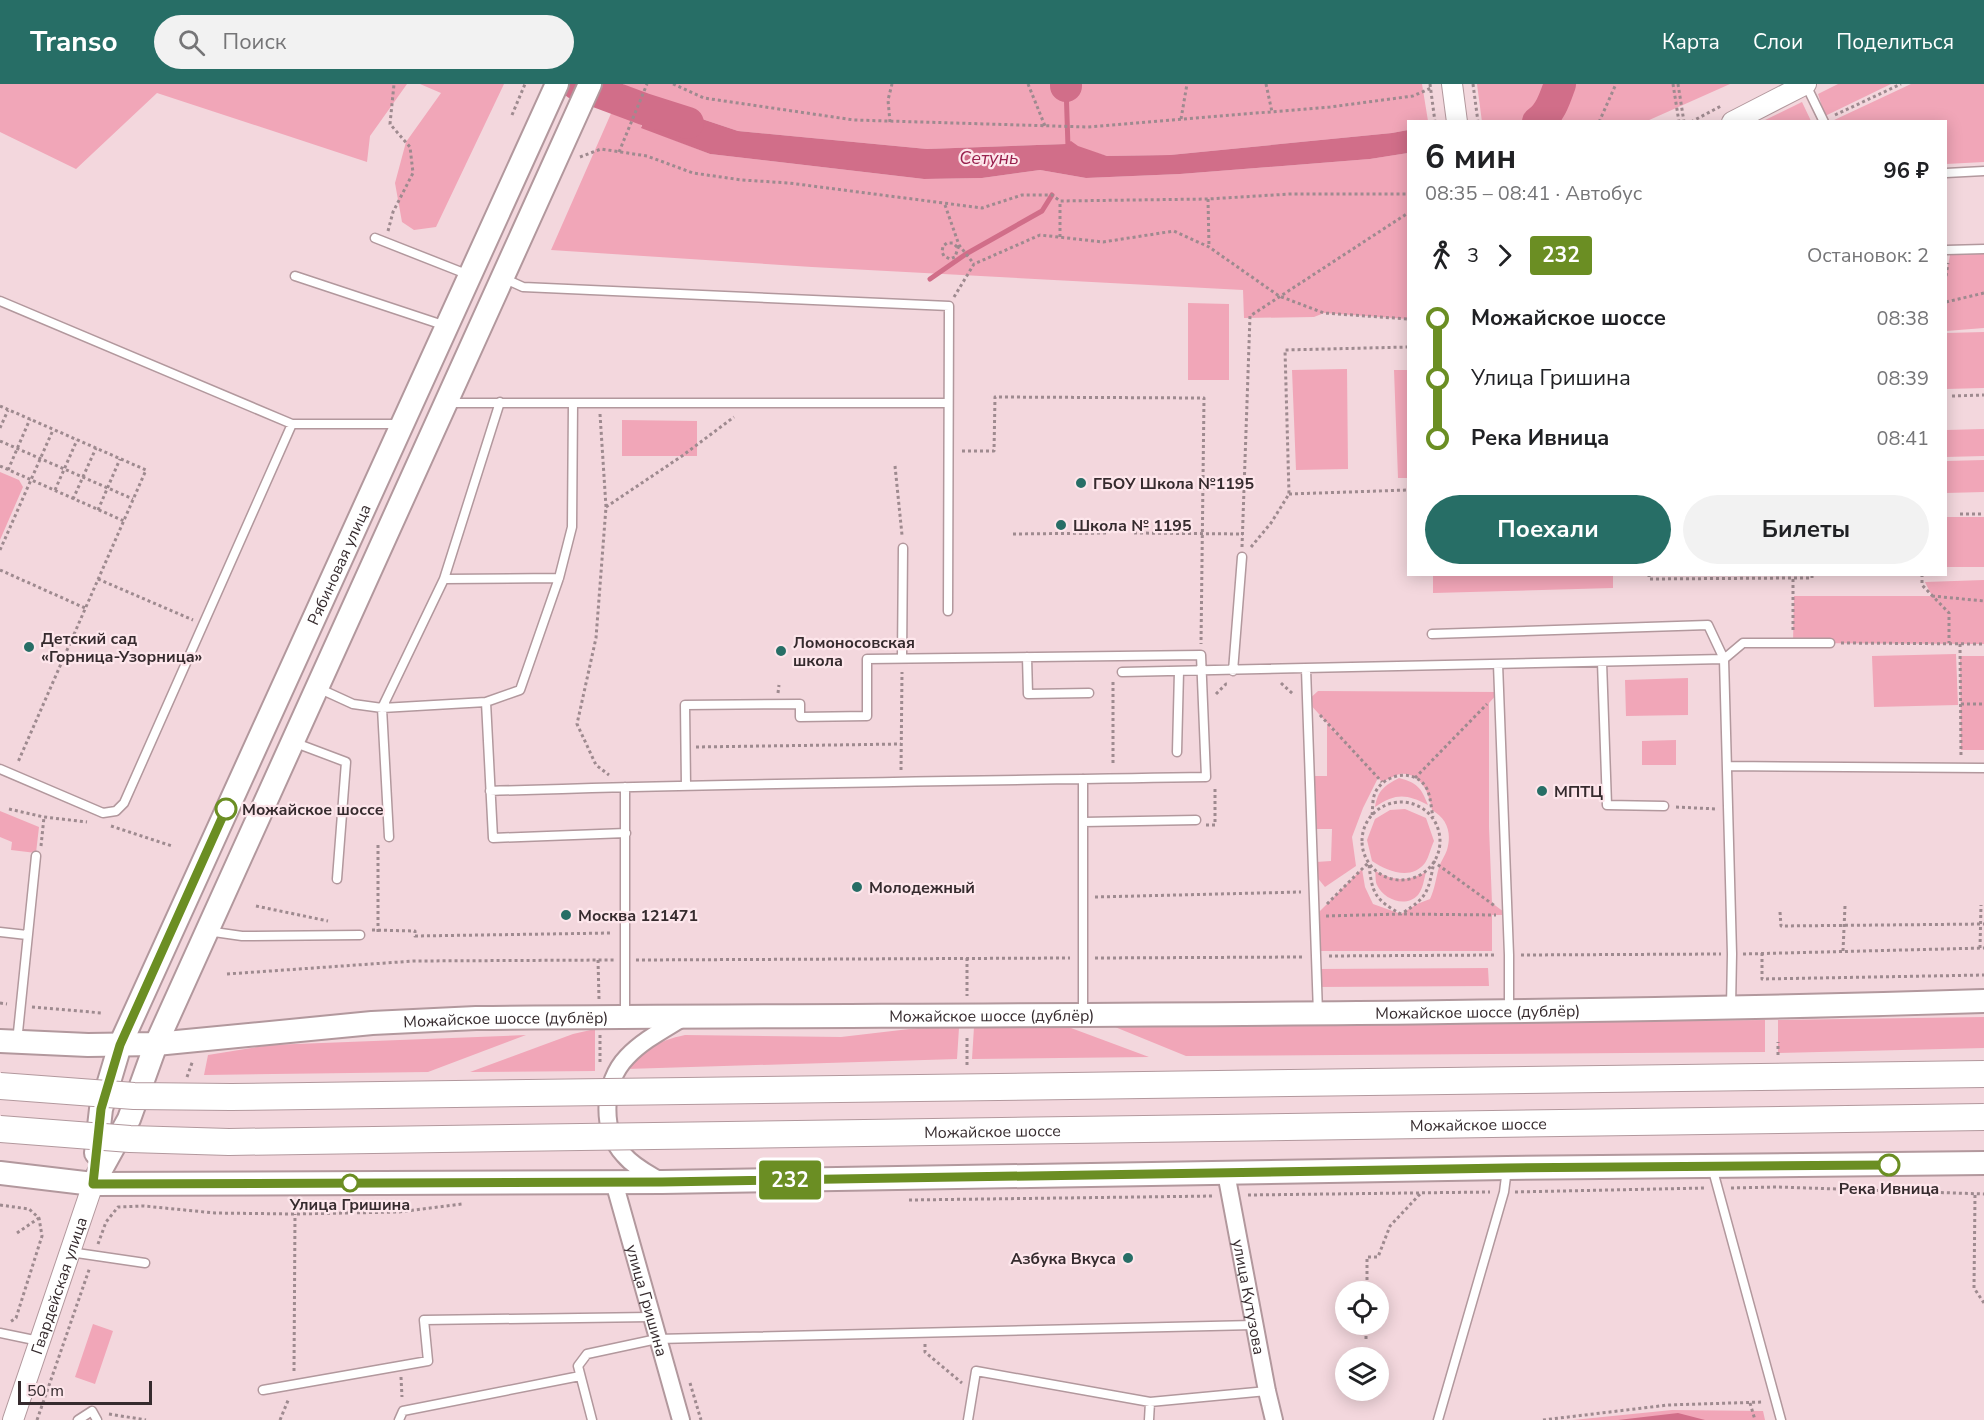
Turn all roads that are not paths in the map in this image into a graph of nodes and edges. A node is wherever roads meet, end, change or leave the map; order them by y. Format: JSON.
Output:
{"nodes":[{"id":1,"x":557,"y":84,"type":"edge"},
{"id":2,"x":590,"y":84,"type":"edge"},
{"id":3,"x":1806,"y":84,"type":"edge"},
{"id":4,"x":1453,"y":91,"type":"edge"},
{"id":5,"x":1457,"y":120,"type":"edge"},
{"id":6,"x":1736,"y":120,"type":"edge"},
{"id":7,"x":1824,"y":120,"type":"edge"},
{"id":8,"x":1984,"y":171,"type":"edge"},
{"id":9,"x":1947,"y":173,"type":"edge"},
{"id":10,"x":375,"y":238,"type":"dead end"},
{"id":11,"x":1984,"y":249,"type":"edge"},
{"id":12,"x":1947,"y":250,"type":"edge"},
{"id":13,"x":470,"y":275,"type":"junction"},
{"id":14,"x":295,"y":276,"type":"dead end"},
{"id":15,"x":502,"y":278,"type":"junction"},
{"id":16,"x":0,"y":301,"type":"edge"},
{"id":17,"x":446,"y":326,"type":"junction"},
{"id":18,"x":500,"y":402,"type":"junction"},
{"id":19,"x":446,"y":403,"type":"junction"},
{"id":20,"x":573,"y":403,"type":"junction"},
{"id":21,"x":948,"y":403,"type":"junction"},
{"id":22,"x":292,"y":424,"type":"junction"},
{"id":23,"x":402,"y":424,"type":"junction"},
{"id":24,"x":903,"y":548,"type":"road end"},
{"id":25,"x":1242,"y":557,"type":"road end"},
{"id":26,"x":559,"y":578,"type":"junction"},
{"id":27,"x":444,"y":579,"type":"junction"},
{"id":28,"x":948,"y":611,"type":"dead end"},
{"id":29,"x":1432,"y":634,"type":"dead end"},
{"id":30,"x":1830,"y":643,"type":"road end"},
{"id":31,"x":1027,"y":657,"type":"junction"},
{"id":32,"x":902,"y":658,"type":"junction"},
{"id":33,"x":1724,"y":658,"type":"junction"},
{"id":34,"x":1602,"y":662,"type":"junction"},
{"id":35,"x":1498,"y":664,"type":"junction"},
{"id":36,"x":1306,"y":669,"type":"junction"},
{"id":37,"x":1179,"y":671,"type":"junction"},
{"id":38,"x":1202,"y":671,"type":"junction"},
{"id":39,"x":1233,"y":671,"type":"junction"},
{"id":40,"x":1122,"y":672,"type":"dead end"},
{"id":41,"x":317,"y":687,"type":"junction"},
{"id":42,"x":1089,"y":693,"type":"dead end"},
{"id":43,"x":486,"y":702,"type":"junction"},
{"id":44,"x":382,"y":708,"type":"junction"},
{"id":45,"x":292,"y":742,"type":"junction"},
{"id":46,"x":1178,"y":752,"type":"dead end"},
{"id":47,"x":1727,"y":766,"type":"junction"},
{"id":48,"x":1984,"y":768,"type":"edge"},
{"id":49,"x":0,"y":769,"type":"edge"},
{"id":50,"x":1083,"y":779,"type":"junction"},
{"id":51,"x":686,"y":786,"type":"junction"},
{"id":52,"x":625,"y":787,"type":"junction"},
{"id":53,"x":490,"y":791,"type":"junction"},
{"id":54,"x":1665,"y":806,"type":"road end"},
{"id":55,"x":1196,"y":819,"type":"dead end"},
{"id":56,"x":1083,"y":822,"type":"junction"},
{"id":57,"x":626,"y":833,"type":"junction"},
{"id":58,"x":389,"y":837,"type":"road end"},
{"id":59,"x":36,"y":856,"type":"road end"},
{"id":60,"x":337,"y":879,"type":"dead end"},
{"id":61,"x":207,"y":931,"type":"junction"},
{"id":62,"x":0,"y":932,"type":"edge"},
{"id":63,"x":363,"y":932,"type":"road end"},
{"id":64,"x":27,"y":935,"type":"junction"},
{"id":65,"x":1984,"y":1001,"type":"edge"},
{"id":66,"x":1731,"y":1008,"type":"junction"},
{"id":67,"x":1509,"y":1012,"type":"junction"},
{"id":68,"x":1083,"y":1013,"type":"junction"},
{"id":69,"x":1318,"y":1014,"type":"junction"},
{"id":70,"x":625,"y":1017,"type":"junction"},
{"id":71,"x":684,"y":1017,"type":"junction"},
{"id":72,"x":8,"y":1042,"type":"edge"},
{"id":73,"x":156,"y":1044,"type":"junction"},
{"id":74,"x":120,"y":1045,"type":"junction"},
{"id":75,"x":1984,"y":1074,"type":"edge"},
{"id":76,"x":0,"y":1086,"type":"edge"},
{"id":77,"x":1984,"y":1117,"type":"edge"},
{"id":78,"x":0,"y":1129,"type":"edge"},
{"id":79,"x":1984,"y":1163,"type":"edge"},
{"id":80,"x":1507,"y":1168,"type":"junction"},
{"id":81,"x":0,"y":1173,"type":"edge"},
{"id":82,"x":1226,"y":1173,"type":"junction"},
{"id":83,"x":1716,"y":1177,"type":"junction"},
{"id":84,"x":614,"y":1182,"type":"junction"},
{"id":85,"x":662,"y":1182,"type":"junction"},
{"id":86,"x":93,"y":1184,"type":"junction"},
{"id":87,"x":70,"y":1252,"type":"junction"},
{"id":88,"x":145,"y":1263,"type":"dead end"},
{"id":89,"x":651,"y":1317,"type":"junction"},
{"id":90,"x":1254,"y":1325,"type":"junction"},
{"id":91,"x":1,"y":1330,"type":"edge"},
{"id":92,"x":657,"y":1339,"type":"junction"},
{"id":93,"x":39,"y":1341,"type":"junction"},
{"id":94,"x":580,"y":1376,"type":"junction"},
{"id":95,"x":263,"y":1390,"type":"dead end"},
{"id":96,"x":1267,"y":1391,"type":"junction"},
{"id":97,"x":1150,"y":1402,"type":"junction"},
{"id":98,"x":13,"y":1420,"type":"edge"},
{"id":99,"x":78,"y":1420,"type":"edge"},
{"id":100,"x":96,"y":1420,"type":"edge"},
{"id":101,"x":399,"y":1420,"type":"edge"},
{"id":102,"x":592,"y":1420,"type":"edge"},
{"id":103,"x":681,"y":1420,"type":"edge"},
{"id":104,"x":968,"y":1420,"type":"edge"},
{"id":105,"x":1149,"y":1420,"type":"edge"},
{"id":106,"x":1275,"y":1420,"type":"edge"},
{"id":107,"x":1438,"y":1420,"type":"edge"},
{"id":108,"x":1781,"y":1420,"type":"edge"}],
"edges":[{"from":1,"to":13,"type":"main road","name":"Рябиновая улица"},
{"from":2,"to":15,"type":"main road","name":"Рябиновая улица"},
{"from":3,"to":6,"type":"street"},
{"from":3,"to":7,"type":"lane"},
{"from":4,"to":5,"type":"street"},
{"from":8,"to":9,"type":"lane"},
{"from":10,"to":13,"type":"lane"},
{"from":11,"to":12,"type":"lane"},
{"from":13,"to":17,"type":"main road","name":"Рябиновая улица"},
{"from":14,"to":17,"type":"lane"},
{"from":15,"to":19,"type":"main road","name":"Рябиновая улица"},
{"from":15,"to":21,"type":"lane"},
{"from":16,"to":22,"type":"lane"},
{"from":17,"to":23,"type":"main road","name":"Рябиновая улица"},
{"from":18,"to":19,"type":"lane"},
{"from":18,"to":20,"type":"lane"},
{"from":18,"to":27,"type":"lane"},
{"from":19,"to":41,"type":"main road","name":"Рябиновая улица"},
{"from":20,"to":21,"type":"lane"},
{"from":20,"to":26,"type":"lane"},
{"from":21,"to":28,"type":"lane"},
{"from":22,"to":23,"type":"lane"},
{"from":22,"to":49,"type":"lane"},
{"from":23,"to":74,"type":"main road","name":"Рябиновая улица"},
{"from":24,"to":32,"type":"lane"},
{"from":25,"to":39,"type":"lane"},
{"from":26,"to":27,"type":"lane"},
{"from":26,"to":43,"type":"lane"},
{"from":27,"to":44,"type":"lane"},
{"from":29,"to":33,"type":"lane"},
{"from":30,"to":33,"type":"lane"},
{"from":31,"to":32,"type":"lane"},
{"from":31,"to":38,"type":"lane"},
{"from":31,"to":42,"type":"lane"},
{"from":32,"to":51,"type":"lane"},
{"from":33,"to":34,"type":"lane"},
{"from":33,"to":47,"type":"lane"},
{"from":34,"to":35,"type":"lane"},
{"from":34,"to":54,"type":"lane"},
{"from":35,"to":36,"type":"lane"},
{"from":35,"to":67,"type":"lane"},
{"from":36,"to":39,"type":"lane"},
{"from":36,"to":69,"type":"lane"},
{"from":37,"to":38,"type":"lane"},
{"from":37,"to":40,"type":"lane"},
{"from":37,"to":46,"type":"lane"},
{"from":38,"to":39,"type":"lane"},
{"from":38,"to":50,"type":"lane"},
{"from":41,"to":44,"type":"lane"},
{"from":41,"to":45,"type":"main road","name":"Рябиновая улица"},
{"from":43,"to":44,"type":"lane"},
{"from":43,"to":53,"type":"lane"},
{"from":44,"to":58,"type":"lane"},
{"from":45,"to":60,"type":"lane"},
{"from":45,"to":61,"type":"main road","name":"Рябиновая улица"},
{"from":47,"to":48,"type":"lane"},
{"from":47,"to":66,"type":"lane"},
{"from":50,"to":51,"type":"lane"},
{"from":50,"to":56,"type":"lane"},
{"from":51,"to":52,"type":"lane"},
{"from":52,"to":53,"type":"lane"},
{"from":52,"to":57,"type":"lane"},
{"from":53,"to":57,"type":"lane"},
{"from":55,"to":56,"type":"lane"},
{"from":56,"to":68,"type":"lane"},
{"from":57,"to":70,"type":"lane"},
{"from":59,"to":64,"type":"lane"},
{"from":61,"to":63,"type":"lane"},
{"from":61,"to":73,"type":"main road","name":"Рябиновая улица"},
{"from":62,"to":64,"type":"lane"},
{"from":64,"to":72,"type":"lane"},
{"from":65,"to":66,"type":"main road","name":"Можайское шоссе (дублёр)"},
{"from":66,"to":67,"type":"main road","name":"Можайское шоссе (дублёр)"},
{"from":67,"to":69,"type":"main road","name":"Можайское шоссе (дублёр)"},
{"from":68,"to":69,"type":"main road","name":"Можайское шоссе (дублёр)"},
{"from":68,"to":71,"type":"main road","name":"Можайское шоссе (дублёр)"},
{"from":70,"to":71,"type":"main road","name":"Можайское шоссе (дублёр)"},
{"from":70,"to":73,"type":"main road","name":"Можайское шоссе (дублёр)"},
{"from":71,"to":85,"type":"street"},
{"from":72,"to":74,"type":"main road","name":"Можайское шоссе (дублёр)"},
{"from":73,"to":74,"type":"main road","name":"Можайское шоссе (дублёр)"},
{"from":73,"to":86,"type":"main road","name":"Рябиновая улица"},
{"from":74,"to":86,"type":"main road","name":"Рябиновая улица"},
{"from":75,"to":76,"type":"main road","bridge":true},
{"from":77,"to":78,"type":"main road","name":"Можайское шоссе","bridge":true},
{"from":79,"to":83,"type":"main road"},
{"from":80,"to":82,"type":"main road"},
{"from":80,"to":83,"type":"main road"},
{"from":80,"to":107,"type":"lane"},
{"from":81,"to":86,"type":"main road"},
{"from":82,"to":85,"type":"main road"},
{"from":82,"to":90,"type":"street","name":"улица Кутузова"},
{"from":83,"to":108,"type":"lane"},
{"from":84,"to":85,"type":"main road"},
{"from":84,"to":86,"type":"main road"},
{"from":84,"to":89,"type":"street","name":"улица Гришина"},
{"from":86,"to":87,"type":"street","name":"Гвардейская улица"},
{"from":87,"to":88,"type":"lane"},
{"from":87,"to":93,"type":"street","name":"Гвардейская улица"},
{"from":89,"to":92,"type":"street","name":"улица Гришина"},
{"from":89,"to":95,"type":"lane"},
{"from":90,"to":92,"type":"lane"},
{"from":90,"to":96,"type":"street","name":"улица Кутузова"},
{"from":91,"to":93,"type":"lane"},
{"from":92,"to":94,"type":"lane"},
{"from":92,"to":103,"type":"street","name":"улица Гришина"},
{"from":93,"to":98,"type":"street","name":"Гвардейская улица"},
{"from":94,"to":101,"type":"lane"},
{"from":94,"to":102,"type":"lane"},
{"from":96,"to":97,"type":"lane"},
{"from":96,"to":106,"type":"street","name":"улица Кутузова"},
{"from":97,"to":104,"type":"lane"},
{"from":97,"to":105,"type":"lane"},
{"from":99,"to":100,"type":"lane"}]}
